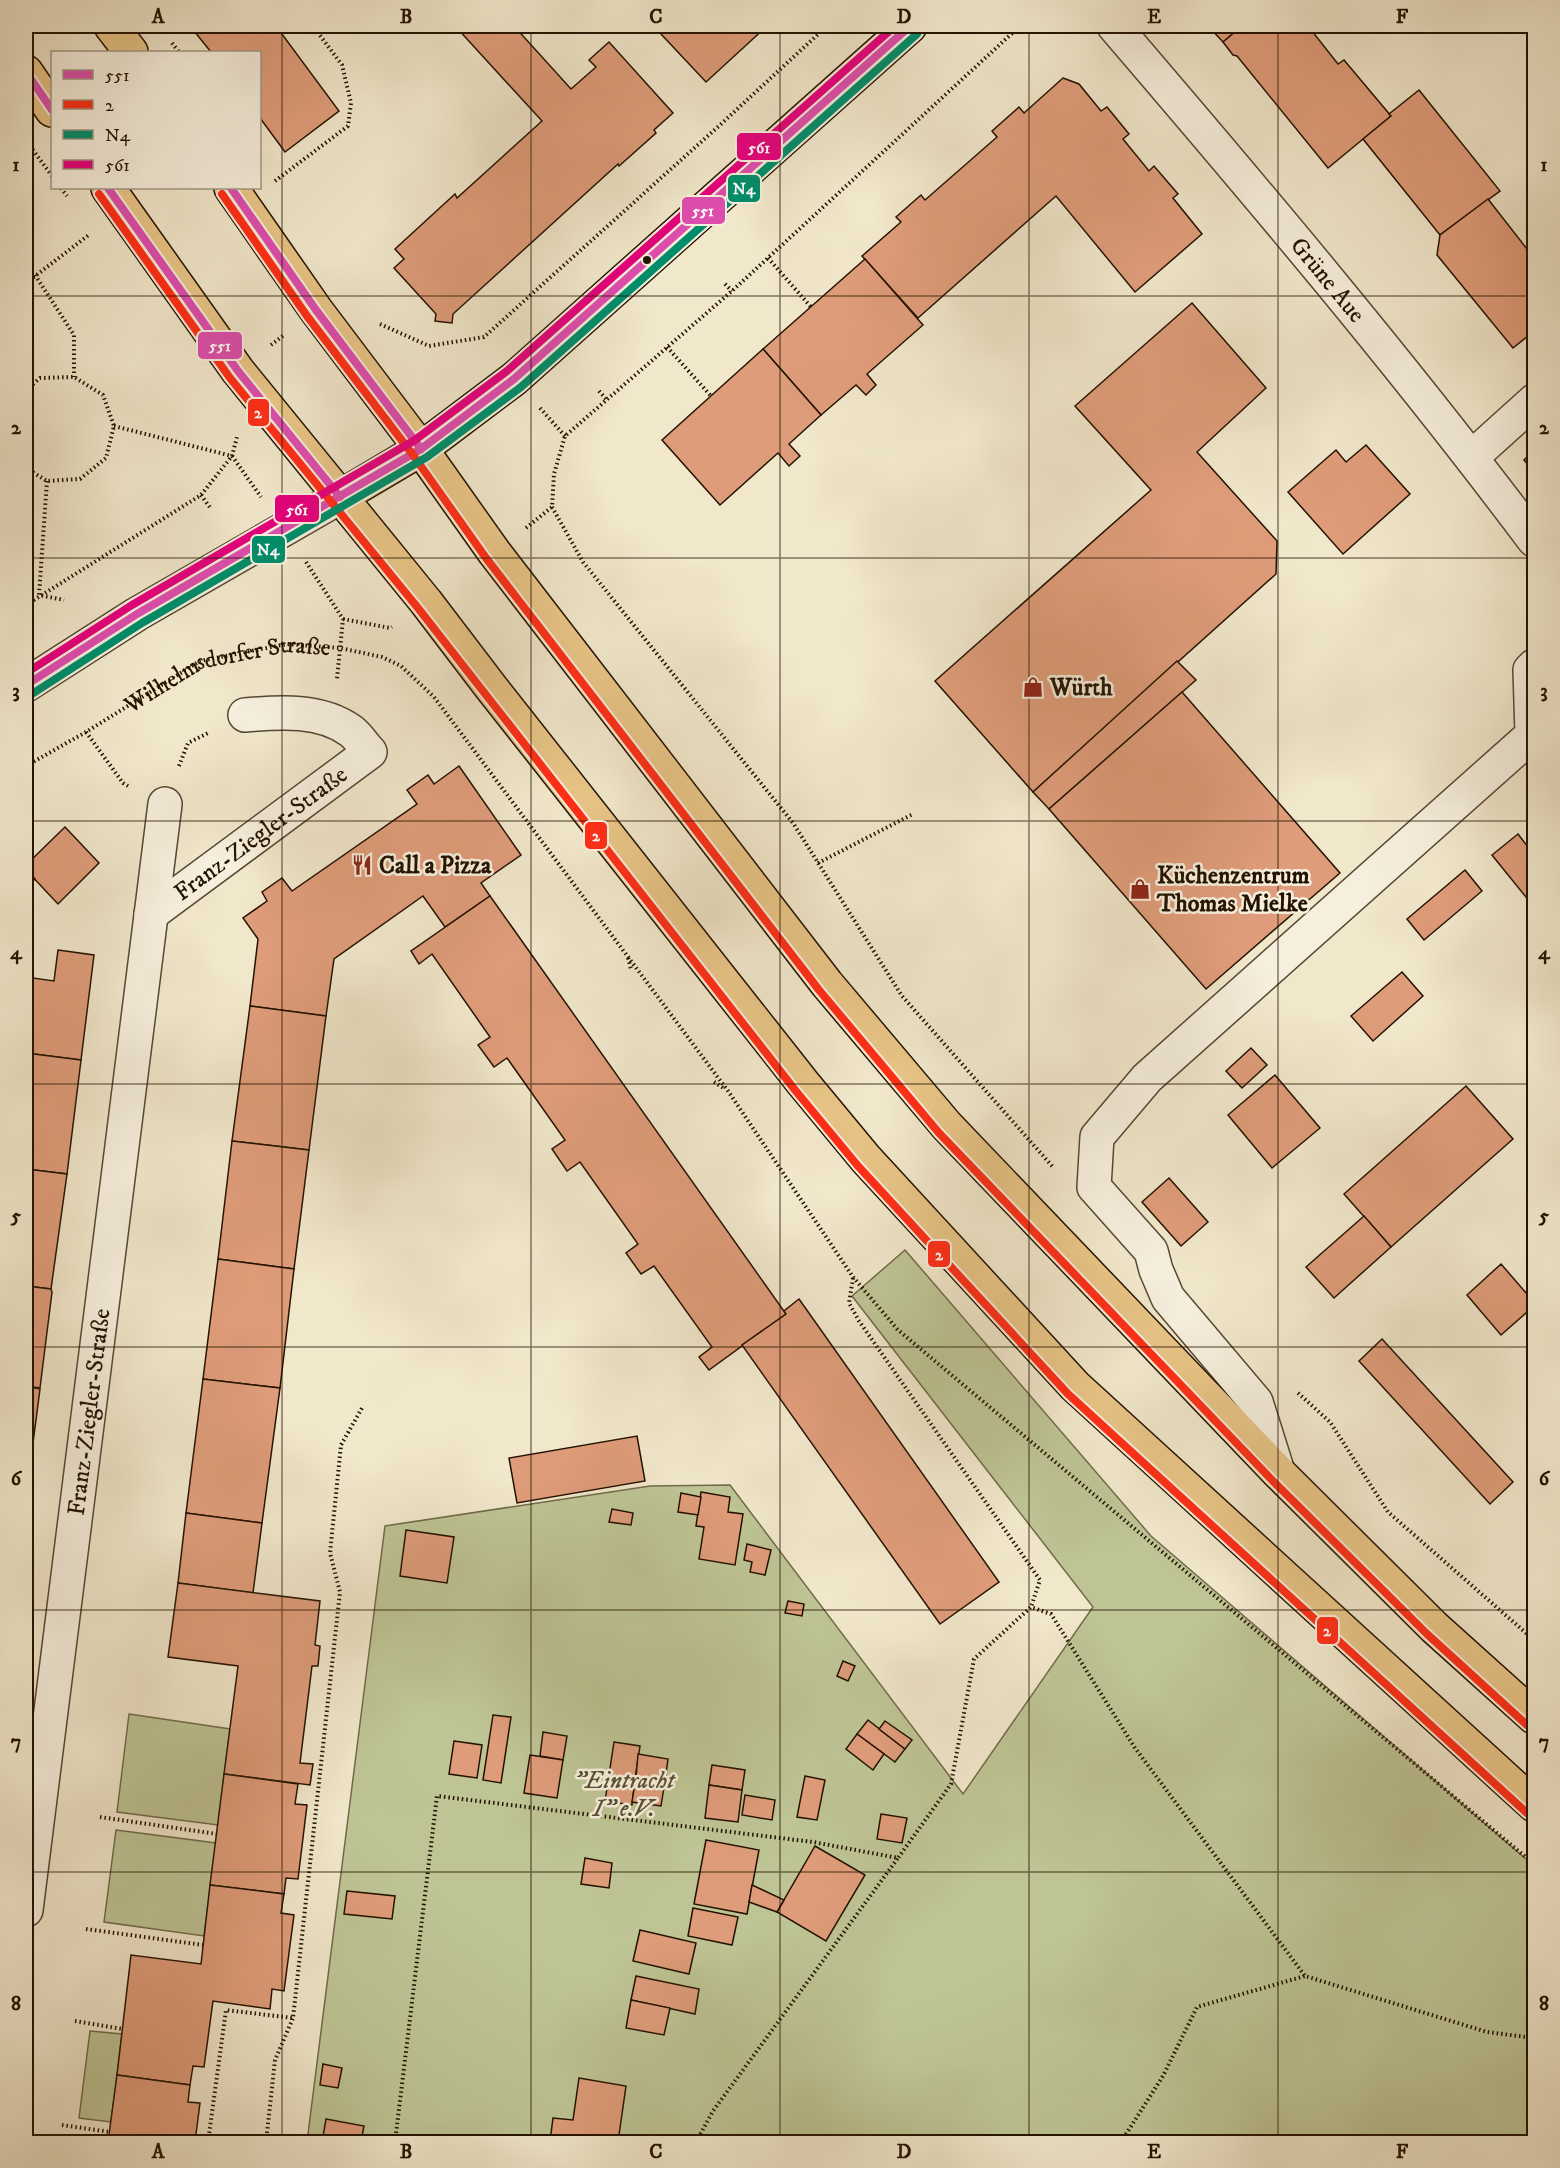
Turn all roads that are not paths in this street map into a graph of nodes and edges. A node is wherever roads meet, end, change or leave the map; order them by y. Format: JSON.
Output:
{"nodes":[{"id":1,"x":111,"y":26,"type":"edge"},
{"id":2,"x":910,"y":26,"type":"edge"},
{"id":3,"x":1114,"y":26,"type":"edge"},
{"id":4,"x":130,"y":51,"type":"edge"},
{"id":5,"x":26,"y":72,"type":"edge"},
{"id":6,"x":51,"y":109,"type":"edge"},
{"id":7,"x":109,"y":189,"type":"edge"},
{"id":8,"x":232,"y":189,"type":"edge"},
{"id":9,"x":1534,"y":401,"type":"edge"},
{"id":10,"x":421,"y":449,"type":"junction"},
{"id":11,"x":1472,"y":457,"type":"junction"},
{"id":12,"x":340,"y":497,"type":"junction"},
{"id":13,"x":1534,"y":540,"type":"edge"},
{"id":14,"x":1534,"y":666,"type":"edge"},
{"id":15,"x":30,"y":672,"type":"edge"},
{"id":16,"x":245,"y":715,"type":"road end"},
{"id":17,"x":165,"y":804,"type":"road end"},
{"id":18,"x":151,"y":914,"type":"junction"},
{"id":19,"x":1278,"y":1472,"type":"junction"},
{"id":20,"x":1534,"y":1717,"type":"edge"},
{"id":21,"x":1534,"y":1805,"type":"edge"},
{"id":22,"x":26,"y":1910,"type":"edge"}],
"edges":[{"from":1,"to":4,"type":"main road"},
{"from":2,"to":10,"type":"main road"},
{"from":3,"to":11,"type":"street","name":"Grüne Aue"},
{"from":5,"to":6,"type":"main road"},
{"from":7,"to":12,"type":"main road"},
{"from":8,"to":10,"type":"main road"},
{"from":9,"to":11,"type":"street"},
{"from":10,"to":12,"type":"main road"},
{"from":10,"to":19,"type":"main road"},
{"from":11,"to":13,"type":"street","name":"Grüne Aue"},
{"from":12,"to":15,"type":"street"},
{"from":12,"to":21,"type":"main road"},
{"from":14,"to":19,"type":"street"},
{"from":16,"to":18,"type":"street","name":"Franz-Ziegler-Straße"},
{"from":17,"to":18,"type":"street","name":"Franz-Ziegler-Straße"},
{"from":18,"to":22,"type":"street","name":"Franz-Ziegler-Straße"},
{"from":19,"to":20,"type":"main road"}]}
